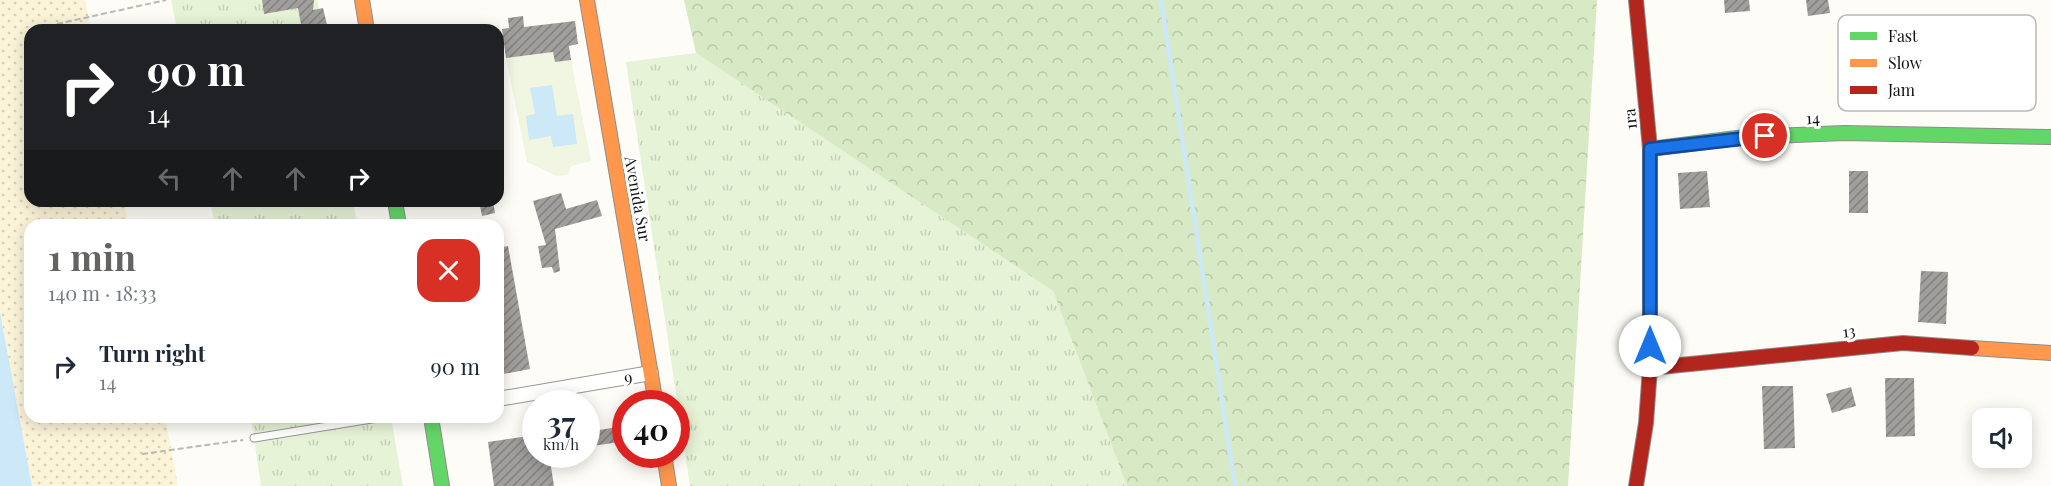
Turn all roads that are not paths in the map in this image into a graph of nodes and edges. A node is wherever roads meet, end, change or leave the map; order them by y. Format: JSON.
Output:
{"nodes":[{"id":1,"x":362,"y":0,"type":"edge"},
{"id":2,"x":587,"y":0,"type":"edge"},
{"id":3,"x":1636,"y":0,"type":"edge"},
{"id":4,"x":366,"y":24,"type":"edge"},
{"id":5,"x":2051,"y":137,"type":"edge"},
{"id":6,"x":1650,"y":149,"type":"junction"},
{"id":7,"x":2051,"y":353,"type":"edge"},
{"id":8,"x":1650,"y":368,"type":"junction"},
{"id":9,"x":651,"y":374,"type":"junction"},
{"id":10,"x":654,"y":390,"type":"edge"},
{"id":11,"x":504,"y":398,"type":"edge"},
{"id":12,"x":347,"y":423,"type":"edge"},
{"id":13,"x":432,"y":423,"type":"edge"},
{"id":14,"x":254,"y":438,"type":"road end"},
{"id":15,"x":666,"y":468,"type":"edge"},
{"id":16,"x":442,"y":486,"type":"edge"},
{"id":17,"x":669,"y":486,"type":"edge"},
{"id":18,"x":1636,"y":486,"type":"edge"}],
"edges":[{"from":1,"to":4,"type":"street"},
{"from":2,"to":9,"type":"street","name":"Avenida Sur"},
{"from":3,"to":6,"type":"street","name":"1ra"},
{"from":5,"to":6,"type":"street","name":"14"},
{"from":6,"to":8,"type":"street","name":"1ra"},
{"from":7,"to":8,"type":"street","name":"13"},
{"from":8,"to":18,"type":"street","name":"1ra"},
{"from":9,"to":10,"type":"street","name":"Avenida Sur"},
{"from":9,"to":11,"type":"street","name":"9"},
{"from":12,"to":14,"type":"lane"},
{"from":13,"to":16,"type":"street"},
{"from":15,"to":17,"type":"street"}]}
